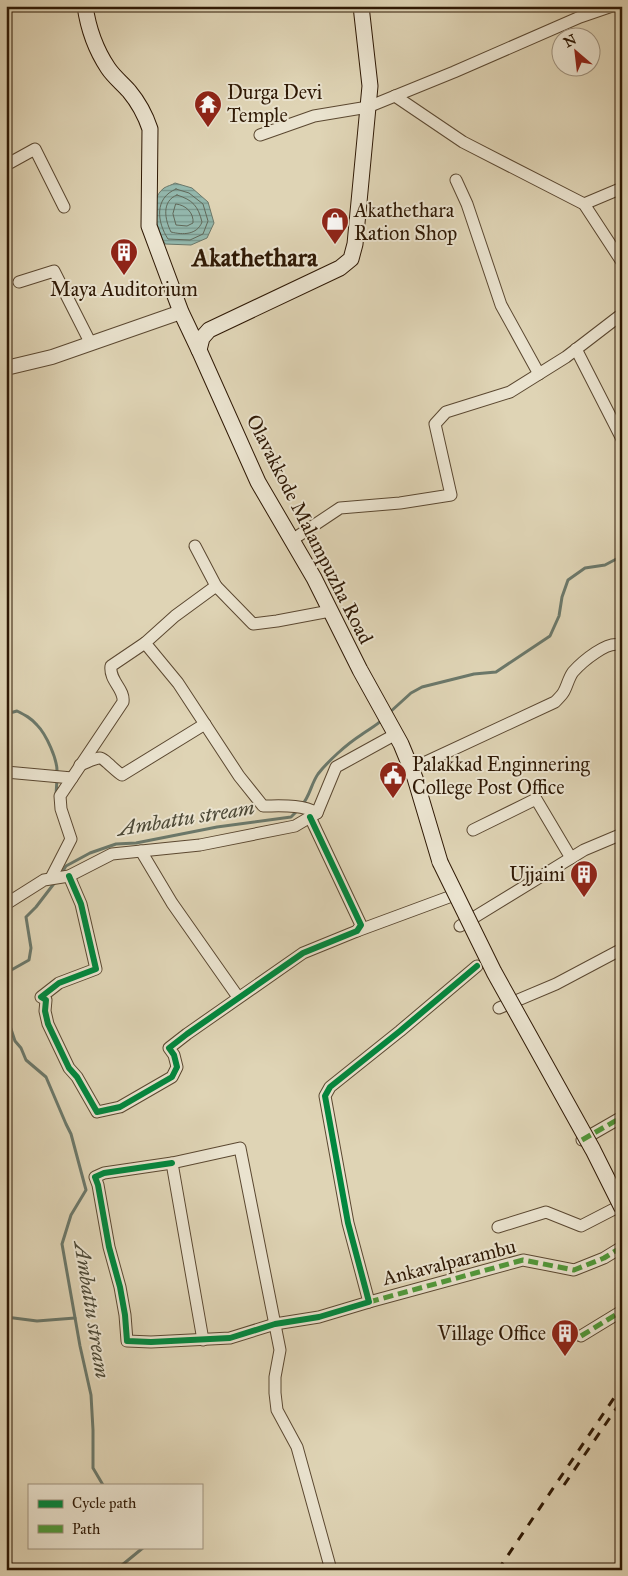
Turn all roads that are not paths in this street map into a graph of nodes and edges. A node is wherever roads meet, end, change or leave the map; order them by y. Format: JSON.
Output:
{"nodes":[{"id":1,"x":85,"y":6,"type":"edge"},
{"id":2,"x":361,"y":6,"type":"edge"},
{"id":3,"x":612,"y":6,"type":"edge"},
{"id":4,"x":578,"y":12,"type":"edge"},
{"id":5,"x":395,"y":96,"type":"junction"},
{"id":6,"x":368,"y":107,"type":"junction"},
{"id":7,"x":260,"y":136,"type":"dead end"},
{"id":8,"x":6,"y":165,"type":"edge"},
{"id":9,"x":456,"y":180,"type":"dead end"},
{"id":10,"x":622,"y":188,"type":"edge"},
{"id":11,"x":584,"y":204,"type":"junction"},
{"id":12,"x":64,"y":207,"type":"dead end"},
{"id":13,"x":622,"y":262,"type":"edge"},
{"id":14,"x":19,"y":282,"type":"dead end"},
{"id":15,"x":180,"y":312,"type":"junction"},
{"id":16,"x":622,"y":314,"type":"edge"},
{"id":17,"x":91,"y":344,"type":"junction"},
{"id":18,"x":576,"y":349,"type":"junction"},
{"id":19,"x":198,"y":350,"type":"junction"},
{"id":20,"x":6,"y":368,"type":"edge"},
{"id":21,"x":539,"y":374,"type":"junction"},
{"id":22,"x":622,"y":439,"type":"edge"},
{"id":23,"x":292,"y":540,"type":"junction"},
{"id":24,"x":195,"y":546,"type":"dead end"},
{"id":25,"x":216,"y":586,"type":"junction"},
{"id":26,"x":330,"y":611,"type":"junction"},
{"id":27,"x":145,"y":643,"type":"junction"},
{"id":28,"x":622,"y":646,"type":"edge"},
{"id":29,"x":389,"y":723,"type":"junction"},
{"id":30,"x":205,"y":724,"type":"junction"},
{"id":31,"x":80,"y":765,"type":"junction"},
{"id":32,"x":411,"y":769,"type":"junction"},
{"id":33,"x":6,"y":772,"type":"edge"},
{"id":34,"x":63,"y":777,"type":"junction"},
{"id":35,"x":312,"y":813,"type":"junction"},
{"id":36,"x":473,"y":830,"type":"dead end"},
{"id":37,"x":622,"y":834,"type":"edge"},
{"id":38,"x":141,"y":851,"type":"junction"},
{"id":39,"x":571,"y":858,"type":"junction"},
{"id":40,"x":68,"y":876,"type":"junction"},
{"id":41,"x":52,"y":878,"type":"junction"},
{"id":42,"x":449,"y":897,"type":"dead end"},
{"id":43,"x":6,"y":904,"type":"edge"},
{"id":44,"x":460,"y":926,"type":"dead end"},
{"id":45,"x":357,"y":931,"type":"junction"},
{"id":46,"x":622,"y":949,"type":"edge"},
{"id":47,"x":477,"y":966,"type":"dead end"},
{"id":48,"x":238,"y":998,"type":"junction"},
{"id":49,"x":499,"y":1008,"type":"dead end"},
{"id":50,"x":622,"y":1117,"type":"edge"},
{"id":51,"x":582,"y":1140,"type":"dead end"},
{"id":52,"x":172,"y":1163,"type":"junction"},
{"id":53,"x":618,"y":1208,"type":"edge"},
{"id":54,"x":498,"y":1226,"type":"dead end"},
{"id":55,"x":622,"y":1247,"type":"edge"},
{"id":56,"x":369,"y":1302,"type":"junction"},
{"id":57,"x":622,"y":1311,"type":"edge"},
{"id":58,"x":275,"y":1324,"type":"junction"},
{"id":59,"x":581,"y":1336,"type":"dead end"},
{"id":60,"x":203,"y":1340,"type":"junction"},
{"id":61,"x":330,"y":1570,"type":"edge"}],
"edges":[{"from":1,"to":15,"type":"main road","name":"Olavakkode Malampuzha Road"},
{"from":2,"to":6,"type":"main road"},
{"from":3,"to":4,"type":"street"},
{"from":4,"to":5,"type":"street"},
{"from":5,"to":6,"type":"street"},
{"from":5,"to":11,"type":"street"},
{"from":6,"to":7,"type":"street"},
{"from":6,"to":19,"type":"main road"},
{"from":8,"to":12,"type":"street"},
{"from":9,"to":21,"type":"street"},
{"from":10,"to":11,"type":"street"},
{"from":11,"to":13,"type":"street"},
{"from":14,"to":17,"type":"street"},
{"from":15,"to":17,"type":"street"},
{"from":15,"to":19,"type":"main road","name":"Olavakkode Malampuzha Road"},
{"from":16,"to":18,"type":"street"},
{"from":17,"to":20,"type":"street"},
{"from":18,"to":21,"type":"street"},
{"from":18,"to":22,"type":"street"},
{"from":19,"to":23,"type":"main road","name":"Olavakkode Malampuzha Road"},
{"from":21,"to":23,"type":"street"},
{"from":23,"to":26,"type":"main road","name":"Olavakkode Malampuzha Road"},
{"from":24,"to":25,"type":"street"},
{"from":25,"to":26,"type":"street"},
{"from":25,"to":27,"type":"street"},
{"from":26,"to":29,"type":"main road","name":"Olavakkode Malampuzha Road"},
{"from":27,"to":30,"type":"street"},
{"from":27,"to":31,"type":"street"},
{"from":28,"to":32,"type":"street"},
{"from":29,"to":32,"type":"main road","name":"Olavakkode Malampuzha Road"},
{"from":29,"to":35,"type":"street"},
{"from":30,"to":31,"type":"street"},
{"from":30,"to":35,"type":"street"},
{"from":31,"to":34,"type":"street"},
{"from":32,"to":53,"type":"main road","name":"Olavakkode Malampuzha Road","bridge":true},
{"from":33,"to":34,"type":"street"},
{"from":34,"to":41,"type":"street"},
{"from":35,"to":38,"type":"street"},
{"from":35,"to":45,"type":"street"},
{"from":36,"to":39,"type":"street"},
{"from":37,"to":39,"type":"street"},
{"from":38,"to":40,"type":"street"},
{"from":38,"to":48,"type":"street"},
{"from":39,"to":44,"type":"street"},
{"from":40,"to":41,"type":"street"},
{"from":40,"to":48,"type":"street"},
{"from":41,"to":43,"type":"street"},
{"from":42,"to":45,"type":"street"},
{"from":45,"to":48,"type":"street"},
{"from":46,"to":49,"type":"street"},
{"from":47,"to":56,"type":"street"},
{"from":50,"to":51,"type":"street"},
{"from":52,"to":58,"type":"street"},
{"from":52,"to":60,"type":"street"},
{"from":52,"to":60,"type":"street","name":"Ankavalparambu"},
{"from":53,"to":54,"type":"street"},
{"from":55,"to":56,"type":"street","name":"Ankavalparambu"},
{"from":56,"to":58,"type":"street","name":"Ankavalparambu"},
{"from":57,"to":59,"type":"street"},
{"from":58,"to":60,"type":"street","name":"Ankavalparambu"},
{"from":58,"to":61,"type":"street"}]}
